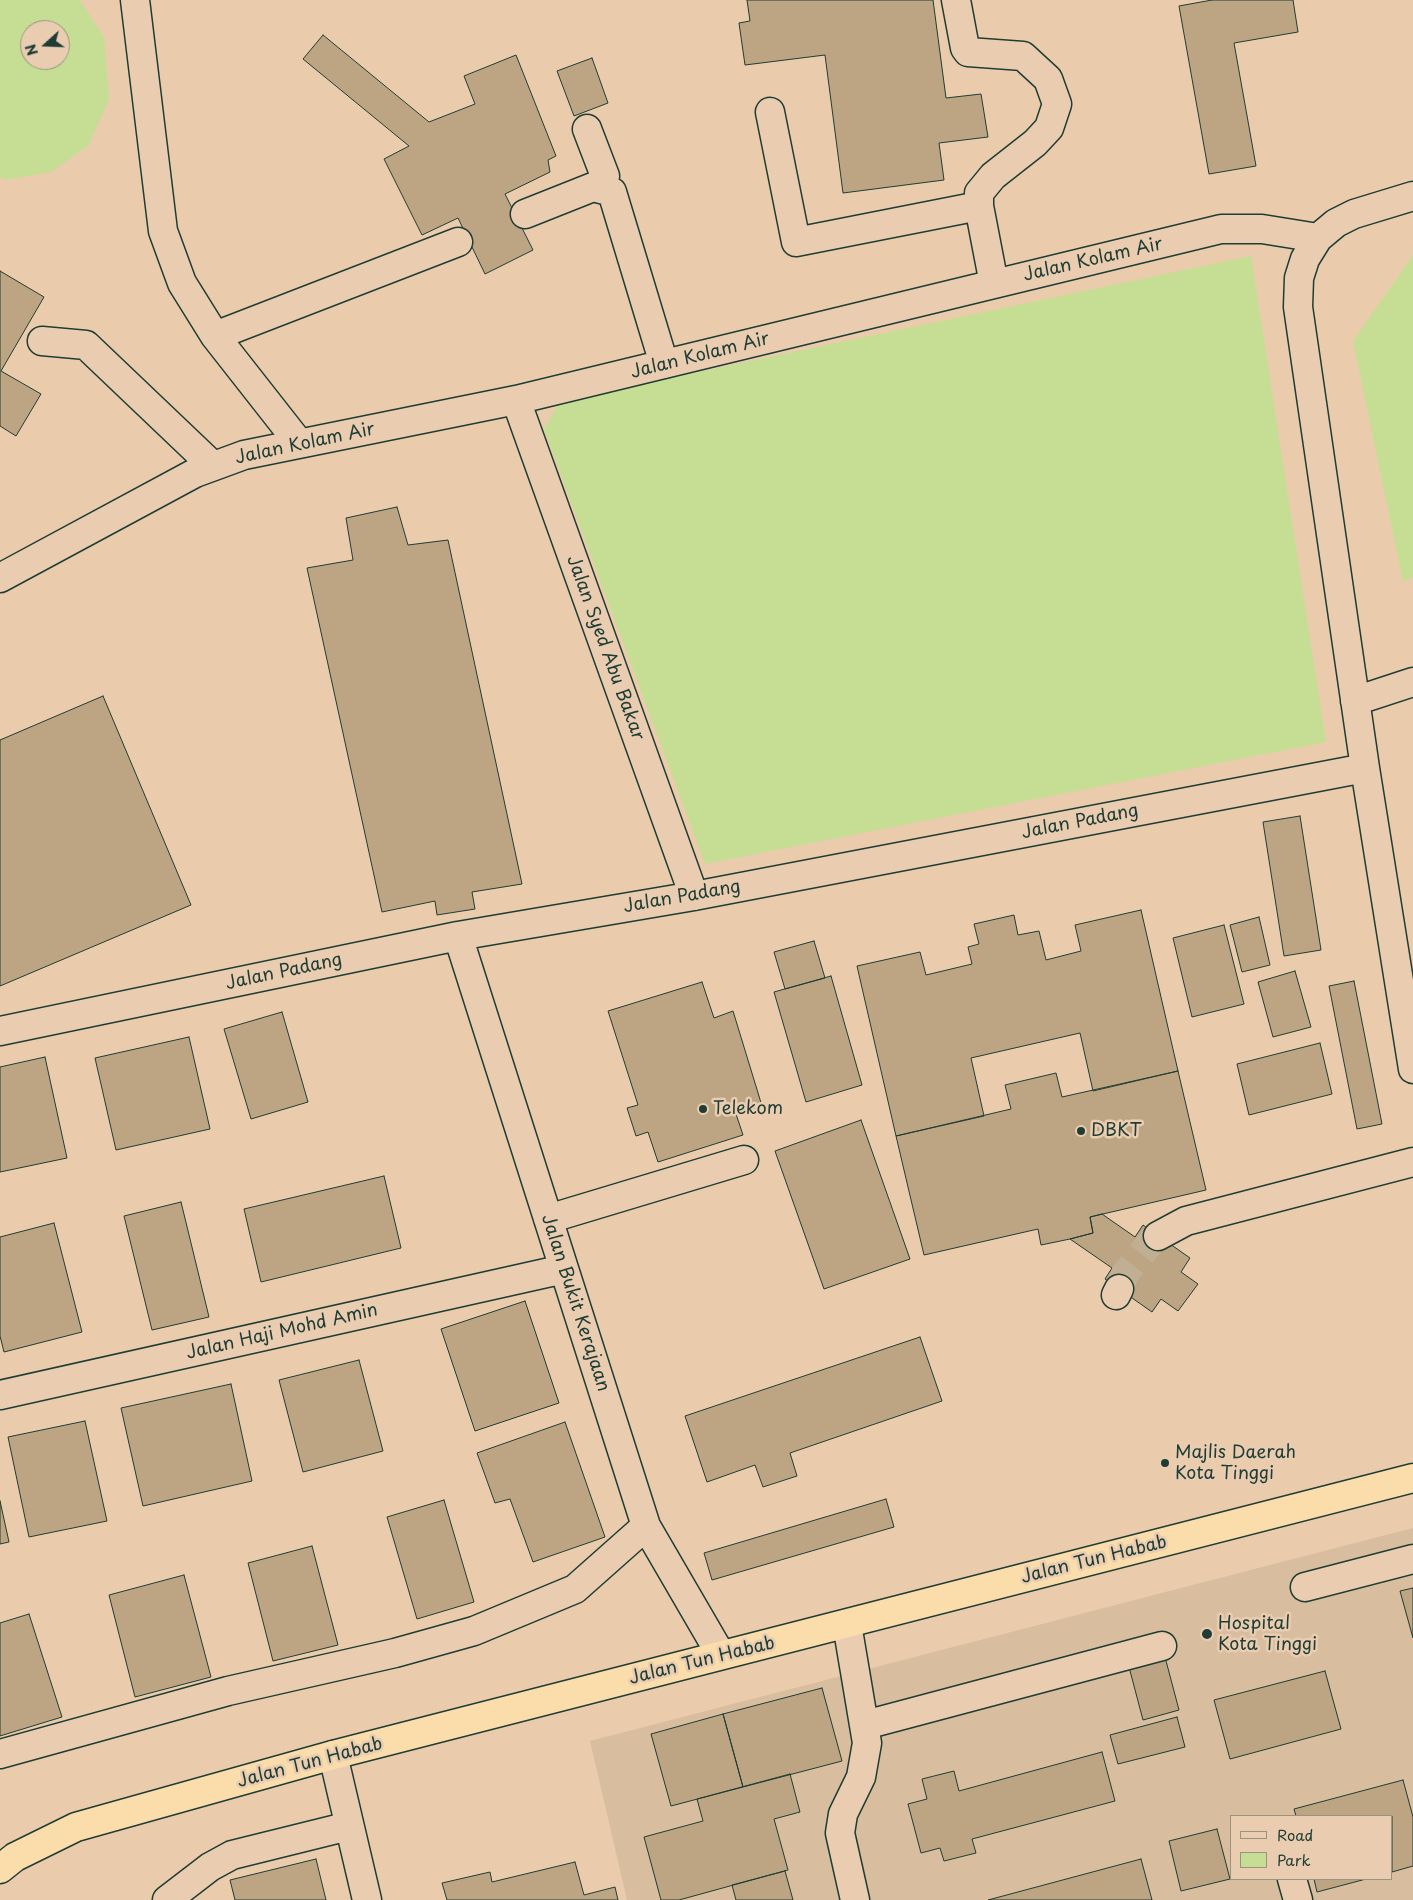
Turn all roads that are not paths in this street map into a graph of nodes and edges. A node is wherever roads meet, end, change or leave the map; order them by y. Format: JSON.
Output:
{"nodes":[{"id":1,"x":136,"y":0,"type":"edge"},
{"id":2,"x":956,"y":0,"type":"edge"},
{"id":3,"x":770,"y":112,"type":"dead end"},
{"id":4,"x":587,"y":129,"type":"dead end"},
{"id":5,"x":601,"y":189,"type":"junction"},
{"id":6,"x":1413,"y":196,"type":"edge"},
{"id":7,"x":979,"y":206,"type":"junction"},
{"id":8,"x":525,"y":214,"type":"dead end"},
{"id":9,"x":1318,"y":238,"type":"junction"},
{"id":10,"x":458,"y":242,"type":"dead end"},
{"id":11,"x":994,"y":284,"type":"junction"},
{"id":12,"x":215,"y":336,"type":"junction"},
{"id":13,"x":42,"y":341,"type":"dead end"},
{"id":14,"x":664,"y":364,"type":"junction"},
{"id":15,"x":516,"y":400,"type":"junction"},
{"id":16,"x":300,"y":444,"type":"junction"},
{"id":17,"x":214,"y":466,"type":"junction"},
{"id":18,"x":0,"y":578,"type":"edge"},
{"id":19,"x":1413,"y":682,"type":"edge"},
{"id":20,"x":1355,"y":701,"type":"junction"},
{"id":21,"x":1365,"y":768,"type":"junction"},
{"id":22,"x":694,"y":896,"type":"junction"},
{"id":23,"x":458,"y":936,"type":"junction"},
{"id":24,"x":0,"y":1031,"type":"edge"},
{"id":25,"x":1413,"y":1068,"type":"edge"},
{"id":26,"x":744,"y":1160,"type":"dead end"},
{"id":27,"x":1413,"y":1162,"type":"edge"},
{"id":28,"x":548,"y":1219,"type":"junction"},
{"id":29,"x":1158,"y":1236,"type":"tunnel mouth"},
{"id":30,"x":564,"y":1269,"type":"junction"},
{"id":31,"x":0,"y":1395,"type":"edge"},
{"id":32,"x":1413,"y":1478,"type":"edge"},
{"id":33,"x":646,"y":1526,"type":"junction"},
{"id":34,"x":1413,"y":1559,"type":"edge"},
{"id":35,"x":1305,"y":1588,"type":"dead end"},
{"id":36,"x":847,"y":1624,"type":"junction"},
{"id":37,"x":1162,"y":1646,"type":"dead end"},
{"id":38,"x":721,"y":1656,"type":"junction"},
{"id":39,"x":865,"y":1725,"type":"junction"},
{"id":40,"x":0,"y":1754,"type":"edge"},
{"id":41,"x":333,"y":1756,"type":"junction"},
{"id":42,"x":349,"y":1826,"type":"junction"},
{"id":43,"x":0,"y":1869,"type":"edge"},
{"id":44,"x":1292,"y":1880,"type":"edge"},
{"id":45,"x":167,"y":1900,"type":"edge"},
{"id":46,"x":367,"y":1900,"type":"edge"},
{"id":47,"x":855,"y":1900,"type":"edge"},
{"id":48,"x":1298,"y":1900,"type":"edge"}],
"edges":[{"from":1,"to":12,"type":"street"},
{"from":2,"to":7,"type":"street"},
{"from":3,"to":7,"type":"street"},
{"from":4,"to":5,"type":"street"},
{"from":5,"to":8,"type":"street"},
{"from":5,"to":14,"type":"street"},
{"from":6,"to":9,"type":"street"},
{"from":7,"to":11,"type":"street"},
{"from":9,"to":11,"type":"street","name":"Jalan Kolam Air"},
{"from":9,"to":20,"type":"street"},
{"from":10,"to":12,"type":"street"},
{"from":11,"to":14,"type":"street","name":"Jalan Kolam Air"},
{"from":12,"to":16,"type":"street"},
{"from":13,"to":17,"type":"street"},
{"from":14,"to":15,"type":"street","name":"Jalan Kolam Air"},
{"from":15,"to":16,"type":"street","name":"Jalan Kolam Air"},
{"from":15,"to":22,"type":"street","name":"Jalan Syed Abu Bakar"},
{"from":16,"to":17,"type":"street","name":"Jalan Kolam Air"},
{"from":17,"to":18,"type":"street","name":"Jalan Kolam Air"},
{"from":19,"to":20,"type":"street"},
{"from":20,"to":21,"type":"street"},
{"from":21,"to":22,"type":"street","name":"Jalan Padang"},
{"from":21,"to":25,"type":"street"},
{"from":22,"to":23,"type":"street","name":"Jalan Padang"},
{"from":23,"to":24,"type":"street","name":"Jalan Padang"},
{"from":23,"to":28,"type":"street","name":"Jalan Bukit Kerajaan"},
{"from":26,"to":28,"type":"street"},
{"from":27,"to":29,"type":"street"},
{"from":28,"to":30,"type":"street","name":"Jalan Bukit Kerajaan"},
{"from":30,"to":31,"type":"street","name":"Jalan Haji Mohd Amin"},
{"from":30,"to":33,"type":"street","name":"Jalan Bukit Kerajaan"},
{"from":32,"to":36,"type":"highway","name":"Jalan Tun Habab"},
{"from":33,"to":38,"type":"street","name":"Jalan Bukit Kerajaan"},
{"from":33,"to":40,"type":"street"},
{"from":34,"to":35,"type":"street"},
{"from":36,"to":38,"type":"highway","name":"Jalan Tun Habab"},
{"from":36,"to":39,"type":"street"},
{"from":37,"to":39,"type":"street"},
{"from":38,"to":41,"type":"highway","name":"Jalan Tun Habab"},
{"from":39,"to":47,"type":"street"},
{"from":41,"to":42,"type":"street"},
{"from":41,"to":43,"type":"highway","name":"Jalan Tun Habab"},
{"from":42,"to":45,"type":"street"},
{"from":42,"to":46,"type":"street"},
{"from":44,"to":48,"type":"street"}]}
